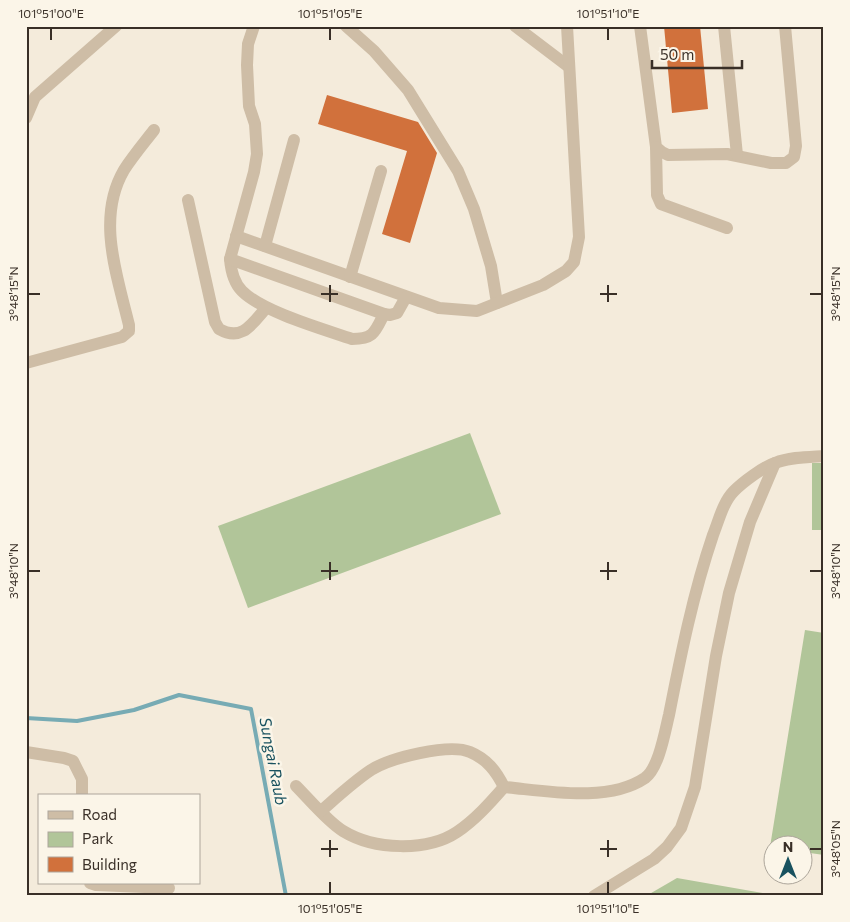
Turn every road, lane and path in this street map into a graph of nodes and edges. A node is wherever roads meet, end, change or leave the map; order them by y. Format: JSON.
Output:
{"nodes":[{"id":1,"x":116,"y":26,"type":"edge"},
{"id":2,"x":254,"y":26,"type":"edge"},
{"id":3,"x":346,"y":26,"type":"edge"},
{"id":4,"x":514,"y":26,"type":"edge"},
{"id":5,"x":567,"y":26,"type":"edge"},
{"id":6,"x":640,"y":26,"type":"edge"},
{"id":7,"x":724,"y":26,"type":"edge"},
{"id":8,"x":785,"y":26,"type":"edge"},
{"id":9,"x":569,"y":66,"type":"junction"},
{"id":10,"x":31,"y":94,"type":"edge"},
{"id":11,"x":26,"y":118,"type":"edge"},
{"id":12,"x":154,"y":130,"type":"dead end"},
{"id":13,"x":294,"y":140,"type":"dead end"},
{"id":14,"x":656,"y":147,"type":"junction"},
{"id":15,"x":737,"y":155,"type":"junction"},
{"id":16,"x":381,"y":171,"type":"dead end"},
{"id":17,"x":188,"y":200,"type":"dead end"},
{"id":18,"x":727,"y":228,"type":"dead end"},
{"id":19,"x":236,"y":236,"type":"junction"},
{"id":20,"x":265,"y":246,"type":"junction"},
{"id":21,"x":230,"y":259,"type":"junction"},
{"id":22,"x":350,"y":277,"type":"junction"},
{"id":23,"x":406,"y":297,"type":"junction"},
{"id":24,"x":497,"y":303,"type":"junction"},
{"id":25,"x":266,"y":308,"type":"junction"},
{"id":26,"x":384,"y":314,"type":"junction"},
{"id":27,"x":26,"y":363,"type":"edge"},
{"id":28,"x":824,"y":456,"type":"edge"},
{"id":29,"x":775,"y":463,"type":"junction"},
{"id":30,"x":26,"y":752,"type":"edge"},
{"id":31,"x":296,"y":786,"type":"dead end"},
{"id":32,"x":504,"y":787,"type":"junction"},
{"id":33,"x":82,"y":794,"type":"edge"},
{"id":34,"x":321,"y":811,"type":"junction"},
{"id":35,"x":93,"y":884,"type":"edge"},
{"id":36,"x":169,"y":888,"type":"dead end"},
{"id":37,"x":594,"y":896,"type":"edge"}],
"edges":[{"from":1,"to":10,"type":"street"},
{"from":2,"to":19,"type":"street"},
{"from":3,"to":24,"type":"street"},
{"from":4,"to":9,"type":"street"},
{"from":5,"to":9,"type":"street"},
{"from":6,"to":14,"type":"street"},
{"from":7,"to":15,"type":"street"},
{"from":8,"to":15,"type":"street"},
{"from":9,"to":24,"type":"street"},
{"from":10,"to":11,"type":"street"},
{"from":12,"to":27,"type":"street"},
{"from":13,"to":20,"type":"street"},
{"from":14,"to":15,"type":"street"},
{"from":14,"to":18,"type":"street"},
{"from":16,"to":22,"type":"street"},
{"from":17,"to":25,"type":"street"},
{"from":19,"to":20,"type":"street"},
{"from":19,"to":21,"type":"street"},
{"from":20,"to":22,"type":"street"},
{"from":21,"to":25,"type":"street"},
{"from":21,"to":26,"type":"street"},
{"from":22,"to":23,"type":"street"},
{"from":23,"to":24,"type":"street"},
{"from":23,"to":26,"type":"street"},
{"from":25,"to":26,"type":"street"},
{"from":28,"to":29,"type":"street"},
{"from":29,"to":32,"type":"street"},
{"from":29,"to":37,"type":"street"},
{"from":30,"to":33,"type":"street"},
{"from":31,"to":34,"type":"street"},
{"from":32,"to":34,"type":"street"},
{"from":32,"to":34,"type":"street"},
{"from":35,"to":36,"type":"street"}]}
